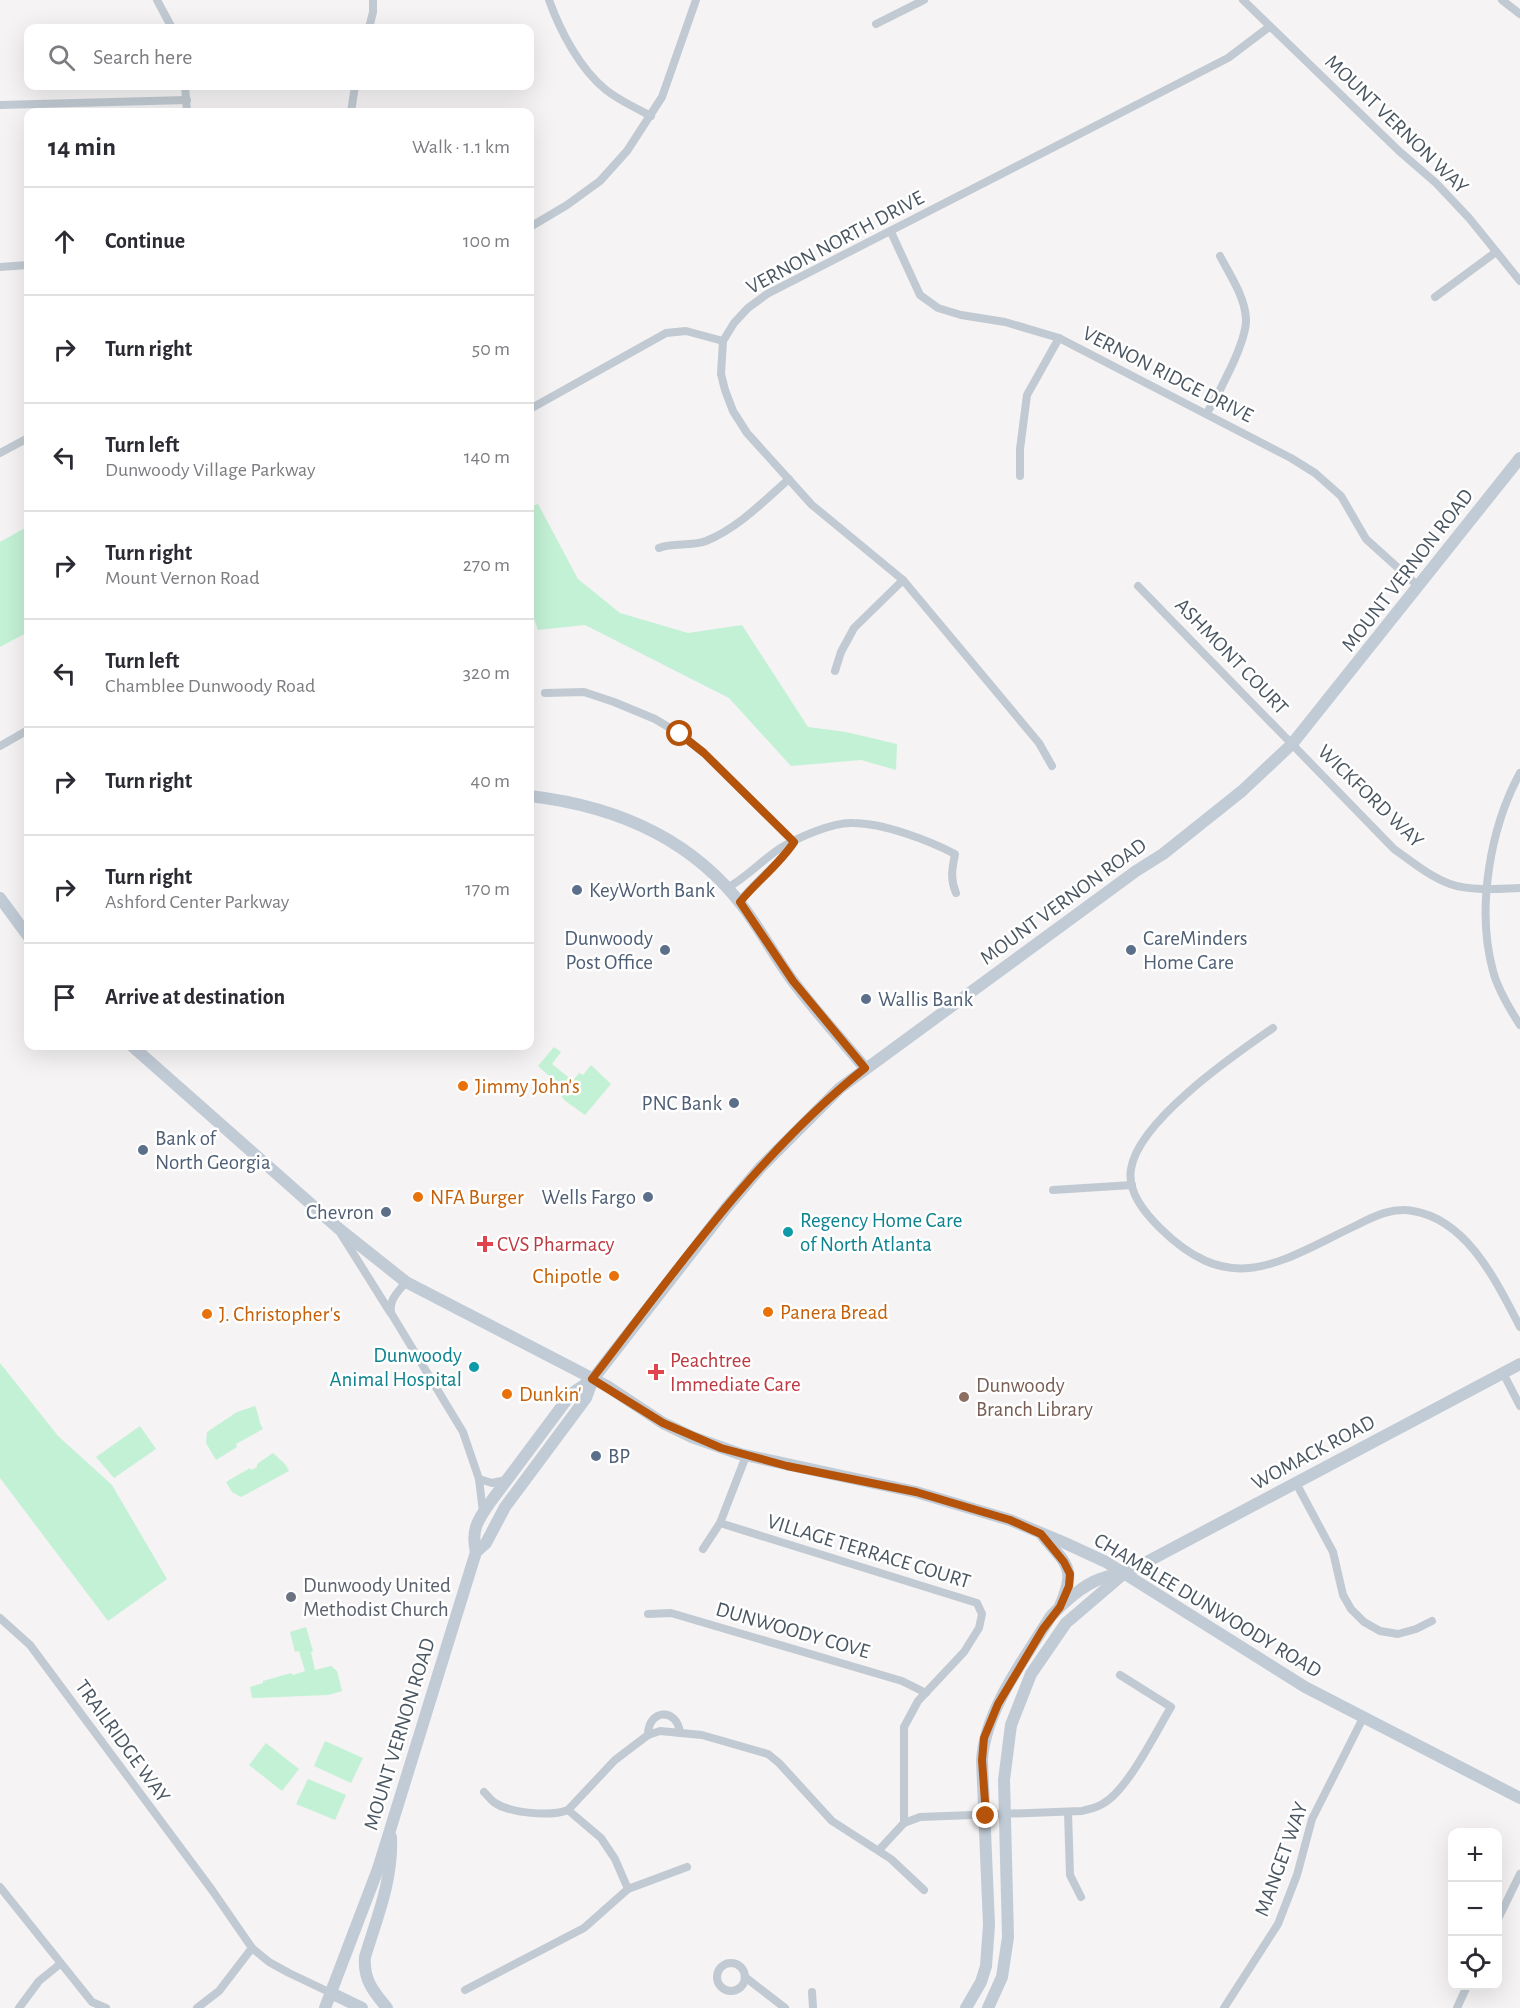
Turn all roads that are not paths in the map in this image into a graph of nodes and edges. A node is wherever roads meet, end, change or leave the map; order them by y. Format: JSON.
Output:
{"nodes":[{"id":1,"x":157,"y":0,"type":"edge"},
{"id":2,"x":373,"y":0,"type":"edge"},
{"id":3,"x":549,"y":0,"type":"edge"},
{"id":4,"x":696,"y":0,"type":"edge"},
{"id":5,"x":924,"y":0,"type":"edge"},
{"id":6,"x":1243,"y":0,"type":"edge"},
{"id":7,"x":1502,"y":0,"type":"edge"},
{"id":8,"x":1520,"y":14,"type":"edge"},
{"id":9,"x":170,"y":24,"type":"edge"},
{"id":10,"x":370,"y":24,"type":"edge"},
{"id":11,"x":876,"y":24,"type":"dead end"},
{"id":12,"x":1269,"y":27,"type":"junction"},
{"id":13,"x":186,"y":90,"type":"edge"},
{"id":14,"x":354,"y":90,"type":"edge"},
{"id":15,"x":187,"y":100,"type":"junction"},
{"id":16,"x":0,"y":105,"type":"edge"},
{"id":17,"x":187,"y":108,"type":"edge"},
{"id":18,"x":352,"y":108,"type":"edge"},
{"id":19,"x":651,"y":116,"type":"junction"},
{"id":20,"x":534,"y":225,"type":"edge"},
{"id":21,"x":891,"y":232,"type":"junction"},
{"id":22,"x":1496,"y":252,"type":"junction"},
{"id":23,"x":1220,"y":256,"type":"dead end"},
{"id":24,"x":24,"y":265,"type":"edge"},
{"id":25,"x":0,"y":267,"type":"edge"},
{"id":26,"x":1520,"y":281,"type":"edge"},
{"id":27,"x":1435,"y":297,"type":"dead end"},
{"id":28,"x":1059,"y":338,"type":"junction"},
{"id":29,"x":723,"y":340,"type":"junction"},
{"id":30,"x":534,"y":406,"type":"edge"},
{"id":31,"x":1207,"y":412,"type":"junction"},
{"id":32,"x":24,"y":440,"type":"edge"},
{"id":33,"x":0,"y":453,"type":"edge"},
{"id":34,"x":1520,"y":458,"type":"edge"},
{"id":35,"x":1020,"y":476,"type":"dead end"},
{"id":36,"x":789,"y":479,"type":"junction"},
{"id":37,"x":659,"y":548,"type":"dead end"},
{"id":38,"x":903,"y":580,"type":"junction"},
{"id":39,"x":1138,"y":586,"type":"dead end"},
{"id":40,"x":1418,"y":586,"type":"junction"},
{"id":41,"x":835,"y":671,"type":"dead end"},
{"id":42,"x":545,"y":693,"type":"dead end"},
{"id":43,"x":24,"y":732,"type":"edge"},
{"id":44,"x":0,"y":746,"type":"edge"},
{"id":45,"x":1296,"y":748,"type":"junction"},
{"id":46,"x":1052,"y":766,"type":"dead end"},
{"id":47,"x":1520,"y":772,"type":"edge"},
{"id":48,"x":534,"y":797,"type":"edge"},
{"id":49,"x":794,"y":842,"type":"junction"},
{"id":50,"x":728,"y":888,"type":"junction"},
{"id":51,"x":1520,"y":888,"type":"edge"},
{"id":52,"x":1488,"y":889,"type":"junction"},
{"id":53,"x":956,"y":893,"type":"dead end"},
{"id":54,"x":0,"y":898,"type":"edge"},
{"id":55,"x":740,"y":902,"type":"junction"},
{"id":56,"x":24,"y":919,"type":"edge"},
{"id":57,"x":1520,"y":1024,"type":"edge"},
{"id":58,"x":1273,"y":1028,"type":"dead end"},
{"id":59,"x":137,"y":1050,"type":"edge"},
{"id":60,"x":865,"y":1068,"type":"junction"},
{"id":61,"x":1132,"y":1185,"type":"junction"},
{"id":62,"x":1053,"y":1190,"type":"dead end"},
{"id":63,"x":338,"y":1228,"type":"junction"},
{"id":64,"x":406,"y":1282,"type":"junction"},
{"id":65,"x":391,"y":1313,"type":"junction"},
{"id":66,"x":1520,"y":1327,"type":"edge"},
{"id":67,"x":1520,"y":1364,"type":"edge"},
{"id":68,"x":1503,"y":1373,"type":"junction"},
{"id":69,"x":592,"y":1379,"type":"junction"},
{"id":70,"x":1520,"y":1406,"type":"edge"},
{"id":71,"x":746,"y":1456,"type":"junction"},
{"id":72,"x":479,"y":1479,"type":"junction"},
{"id":73,"x":506,"y":1480,"type":"junction"},
{"id":74,"x":1296,"y":1483,"type":"junction"},
{"id":75,"x":483,"y":1512,"type":"junction"},
{"id":76,"x":720,"y":1523,"type":"junction"},
{"id":77,"x":1041,"y":1534,"type":"junction"},
{"id":78,"x":702,"y":1549,"type":"dead end"},
{"id":79,"x":476,"y":1552,"type":"junction"},
{"id":80,"x":1124,"y":1573,"type":"junction"},
{"id":81,"x":1060,"y":1607,"type":"junction"},
{"id":82,"x":648,"y":1614,"type":"dead end"},
{"id":83,"x":0,"y":1618,"type":"edge"},
{"id":84,"x":1432,"y":1621,"type":"dead end"},
{"id":85,"x":1120,"y":1675,"type":"dead end"},
{"id":86,"x":926,"y":1693,"type":"junction"},
{"id":87,"x":1362,"y":1718,"type":"junction"},
{"id":88,"x":680,"y":1733,"type":"junction"},
{"id":89,"x":648,"y":1735,"type":"junction"},
{"id":90,"x":484,"y":1792,"type":"dead end"},
{"id":91,"x":1520,"y":1797,"type":"edge"},
{"id":92,"x":568,"y":1810,"type":"junction"},
{"id":93,"x":1068,"y":1812,"type":"junction"},
{"id":94,"x":1006,"y":1814,"type":"junction"},
{"id":95,"x":986,"y":1816,"type":"junction"},
{"id":96,"x":904,"y":1823,"type":"junction"},
{"id":97,"x":390,"y":1830,"type":"junction"},
{"id":98,"x":879,"y":1850,"type":"junction"},
{"id":99,"x":687,"y":1867,"type":"dead end"},
{"id":100,"x":1520,"y":1874,"type":"edge"},
{"id":101,"x":0,"y":1887,"type":"edge"},
{"id":102,"x":628,"y":1889,"type":"junction"},
{"id":103,"x":924,"y":1890,"type":"dead end"},
{"id":104,"x":1081,"y":1897,"type":"dead end"},
{"id":105,"x":1502,"y":1909,"type":"edge"},
{"id":106,"x":252,"y":1948,"type":"junction"},
{"id":107,"x":60,"y":1964,"type":"junction"},
{"id":108,"x":745,"y":1977,"type":"dead end"},
{"id":109,"x":465,"y":1990,"type":"dead end"},
{"id":110,"x":1465,"y":1990,"type":"edge"},
{"id":111,"x":812,"y":1992,"type":"dead end"},
{"id":112,"x":331,"y":1993,"type":"junction"},
{"id":113,"x":19,"y":2008,"type":"edge"},
{"id":114,"x":106,"y":2008,"type":"edge"},
{"id":115,"x":197,"y":2008,"type":"edge"},
{"id":116,"x":325,"y":2008,"type":"edge"},
{"id":117,"x":362,"y":2008,"type":"edge"},
{"id":118,"x":387,"y":2008,"type":"edge"},
{"id":119,"x":785,"y":2008,"type":"edge"},
{"id":120,"x":813,"y":2008,"type":"edge"},
{"id":121,"x":966,"y":2008,"type":"edge"},
{"id":122,"x":987,"y":2008,"type":"edge"},
{"id":123,"x":1224,"y":2008,"type":"edge"},
{"id":124,"x":1457,"y":2008,"type":"edge"}],
"edges":[{"from":1,"to":9,"type":"street"},
{"from":2,"to":10,"type":"street"},
{"from":3,"to":19,"type":"street"},
{"from":4,"to":19,"type":"street"},
{"from":5,"to":11,"type":"street"},
{"from":6,"to":12,"type":"street","name":"MOUNT VERNON WAY"},
{"from":7,"to":8,"type":"street"},
{"from":12,"to":21,"type":"street","name":"VERNON NORTH DRIVE"},
{"from":12,"to":22,"type":"street","name":"MOUNT VERNON WAY"},
{"from":13,"to":15,"type":"street"},
{"from":14,"to":18,"type":"street"},
{"from":15,"to":16,"type":"street"},
{"from":15,"to":17,"type":"street"},
{"from":19,"to":20,"type":"street"},
{"from":21,"to":28,"type":"street","name":"VERNON RIDGE DRIVE"},
{"from":21,"to":29,"type":"street","name":"VERNON NORTH DRIVE"},
{"from":22,"to":26,"type":"street","name":"MOUNT VERNON WAY"},
{"from":22,"to":27,"type":"street"},
{"from":23,"to":31,"type":"street"},
{"from":24,"to":25,"type":"street"},
{"from":28,"to":31,"type":"street","name":"VERNON RIDGE DRIVE"},
{"from":28,"to":35,"type":"street"},
{"from":29,"to":30,"type":"street"},
{"from":29,"to":36,"type":"street"},
{"from":31,"to":40,"type":"street","name":"VERNON RIDGE DRIVE"},
{"from":32,"to":33,"type":"street"},
{"from":34,"to":40,"type":"street","name":"MOUNT VERNON ROAD"},
{"from":36,"to":37,"type":"street"},
{"from":36,"to":38,"type":"street"},
{"from":38,"to":41,"type":"street"},
{"from":38,"to":46,"type":"street"},
{"from":39,"to":45,"type":"street","name":"ASHMONT COURT"},
{"from":40,"to":45,"type":"street","name":"MOUNT VERNON ROAD"},
{"from":42,"to":49,"type":"street"},
{"from":43,"to":44,"type":"street"},
{"from":45,"to":52,"type":"street","name":"WICKFORD WAY"},
{"from":45,"to":60,"type":"street","name":"MOUNT VERNON ROAD"},
{"from":47,"to":52,"type":"street"},
{"from":48,"to":50,"type":"street"},
{"from":49,"to":50,"type":"street"},
{"from":49,"to":53,"type":"street"},
{"from":49,"to":55,"type":"street"},
{"from":50,"to":55,"type":"street"},
{"from":51,"to":52,"type":"street","name":"WICKFORD WAY"},
{"from":52,"to":57,"type":"street"},
{"from":54,"to":56,"type":"street"},
{"from":55,"to":60,"type":"street"},
{"from":58,"to":61,"type":"street"},
{"from":59,"to":63,"type":"street","name":"CHAMBLEE DUNWOODY ROAD"},
{"from":60,"to":69,"type":"street","name":"MOUNT VERNON ROAD"},
{"from":61,"to":62,"type":"street"},
{"from":61,"to":66,"type":"street"},
{"from":63,"to":64,"type":"street","name":"CHAMBLEE DUNWOODY ROAD"},
{"from":63,"to":65,"type":"street"},
{"from":64,"to":65,"type":"street"},
{"from":64,"to":69,"type":"street","name":"CHAMBLEE DUNWOODY ROAD"},
{"from":65,"to":72,"type":"street"},
{"from":67,"to":68,"type":"street","name":"WOMACK ROAD"},
{"from":68,"to":70,"type":"street"},
{"from":68,"to":74,"type":"street","name":"WOMACK ROAD"},
{"from":69,"to":71,"type":"street","name":"CHAMBLEE DUNWOODY ROAD"},
{"from":69,"to":73,"type":"street"},
{"from":69,"to":79,"type":"street","name":"MOUNT VERNON ROAD"},
{"from":71,"to":76,"type":"street"},
{"from":71,"to":77,"type":"street","name":"CHAMBLEE DUNWOODY ROAD"},
{"from":72,"to":73,"type":"street"},
{"from":72,"to":75,"type":"street"},
{"from":73,"to":75,"type":"street"},
{"from":74,"to":80,"type":"street","name":"WOMACK ROAD"},
{"from":74,"to":84,"type":"street"},
{"from":75,"to":79,"type":"street"},
{"from":76,"to":78,"type":"street"},
{"from":76,"to":86,"type":"street","name":"VILLAGE TERRACE COURT"},
{"from":77,"to":80,"type":"street","name":"CHAMBLEE DUNWOODY ROAD"},
{"from":77,"to":81,"type":"street"},
{"from":79,"to":97,"type":"street","name":"MOUNT VERNON ROAD"},
{"from":80,"to":81,"type":"street"},
{"from":80,"to":87,"type":"street","name":"CHAMBLEE DUNWOODY ROAD"},
{"from":80,"to":94,"type":"street"},
{"from":81,"to":95,"type":"street"},
{"from":82,"to":86,"type":"street","name":"DUNWOODY COVE"},
{"from":83,"to":106,"type":"street","name":"TRAILRIDGE WAY"},
{"from":85,"to":93,"type":"street"},
{"from":86,"to":96,"type":"street","name":"VILLAGE TERRACE COURT"},
{"from":87,"to":91,"type":"street","name":"CHAMBLEE DUNWOODY ROAD"},
{"from":87,"to":123,"type":"street","name":"MANGET WAY"},
{"from":88,"to":89,"type":"street"},
{"from":88,"to":89,"type":"street"},
{"from":88,"to":98,"type":"street"},
{"from":89,"to":92,"type":"street"},
{"from":90,"to":92,"type":"street"},
{"from":92,"to":102,"type":"street"},
{"from":93,"to":94,"type":"street"},
{"from":93,"to":104,"type":"street"},
{"from":94,"to":95,"type":"street"},
{"from":94,"to":122,"type":"street"},
{"from":95,"to":96,"type":"street"},
{"from":95,"to":121,"type":"street"},
{"from":96,"to":98,"type":"street"},
{"from":97,"to":112,"type":"street","name":"MOUNT VERNON ROAD"},
{"from":97,"to":118,"type":"street"},
{"from":98,"to":103,"type":"street"},
{"from":99,"to":102,"type":"street"},
{"from":100,"to":105,"type":"street"},
{"from":101,"to":107,"type":"street"},
{"from":102,"to":109,"type":"street"},
{"from":106,"to":112,"type":"street"},
{"from":106,"to":115,"type":"street"},
{"from":107,"to":113,"type":"street"},
{"from":107,"to":114,"type":"street"},
{"from":108,"to":119,"type":"street"},
{"from":110,"to":124,"type":"street"},
{"from":111,"to":120,"type":"street"},
{"from":112,"to":116,"type":"street","name":"MOUNT VERNON ROAD"},
{"from":112,"to":117,"type":"street"}]}
